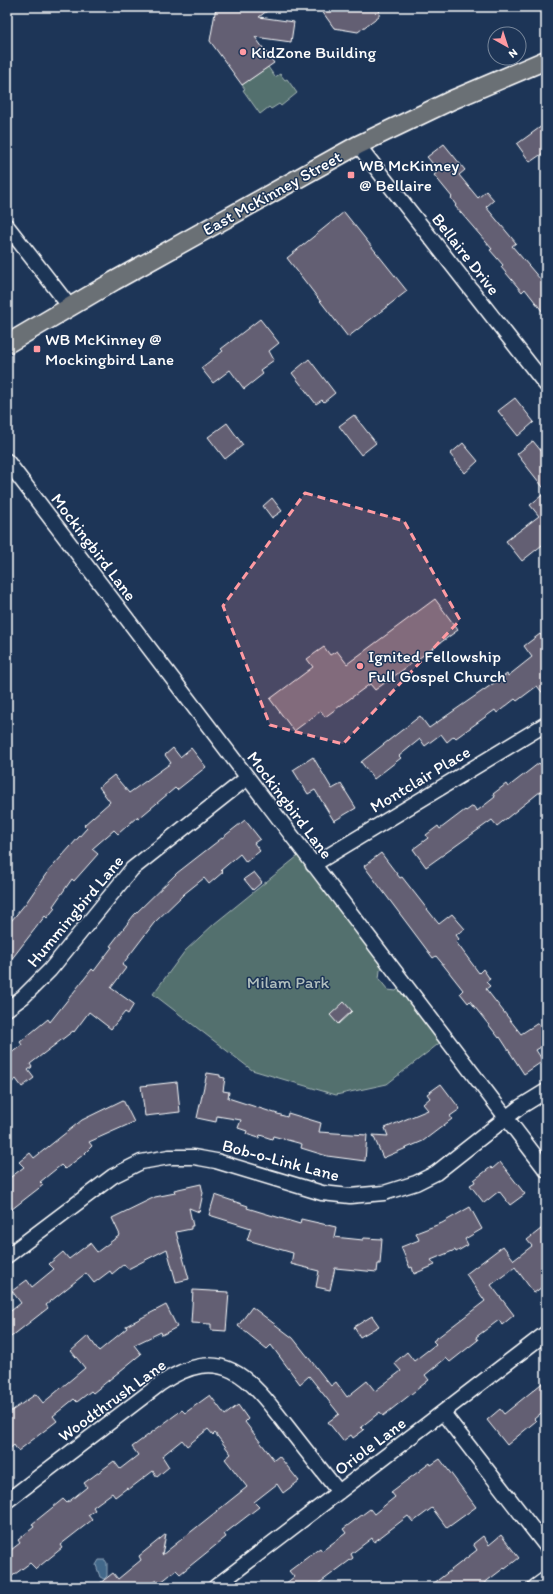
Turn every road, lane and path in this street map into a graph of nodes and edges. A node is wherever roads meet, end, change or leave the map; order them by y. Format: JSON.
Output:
{"nodes":[{"id":1,"x":546,"y":60,"type":"edge"},
{"id":2,"x":358,"y":145,"type":"junction"},
{"id":3,"x":7,"y":226,"type":"edge"},
{"id":4,"x":70,"y":307,"type":"junction"},
{"id":5,"x":7,"y":344,"type":"edge"},
{"id":6,"x":546,"y":385,"type":"edge"},
{"id":7,"x":7,"y":461,"type":"edge"},
{"id":8,"x":546,"y":724,"type":"edge"},
{"id":9,"x":248,"y":778,"type":"junction"},
{"id":10,"x":314,"y":866,"type":"junction"},
{"id":11,"x":7,"y":1009,"type":"edge"},
{"id":12,"x":546,"y":1091,"type":"edge"},
{"id":13,"x":507,"y":1117,"type":"junction"},
{"id":14,"x":546,"y":1170,"type":"edge"},
{"id":15,"x":7,"y":1256,"type":"edge"},
{"id":16,"x":546,"y":1334,"type":"edge"},
{"id":17,"x":443,"y":1413,"type":"junction"},
{"id":18,"x":339,"y":1492,"type":"junction"},
{"id":19,"x":7,"y":1501,"type":"edge"},
{"id":20,"x":546,"y":1546,"type":"edge"},
{"id":21,"x":546,"y":1579,"type":"edge"},
{"id":22,"x":215,"y":1587,"type":"edge"},
{"id":23,"x":535,"y":1587,"type":"edge"}],
"edges":[{"from":1,"to":2,"type":"main road","name":"East McKinney Street"},
{"from":2,"to":4,"type":"main road","name":"East McKinney Street"},
{"from":2,"to":6,"type":"street","name":"Bellaire Drive"},
{"from":3,"to":4,"type":"street"},
{"from":4,"to":5,"type":"main road","name":"East McKinney Street"},
{"from":7,"to":9,"type":"street","name":"Mockingbird Lane"},
{"from":8,"to":10,"type":"street","name":"Montclair Place"},
{"from":9,"to":10,"type":"street","name":"Mockingbird Lane"},
{"from":9,"to":11,"type":"street","name":"Hummingbird Lane"},
{"from":10,"to":13,"type":"street","name":"Mockingbird Lane"},
{"from":12,"to":13,"type":"street","name":"Bob-o-Link Lane"},
{"from":13,"to":14,"type":"street","name":"Mockingbird Lane"},
{"from":13,"to":15,"type":"street","name":"Bob-o-Link Lane"},
{"from":16,"to":17,"type":"street","name":"Oriole Lane"},
{"from":17,"to":18,"type":"street","name":"Oriole Lane"},
{"from":17,"to":20,"type":"street"},
{"from":18,"to":19,"type":"street","name":"Woodthrush Lane"},
{"from":18,"to":22,"type":"street","name":"Oriole Lane"},
{"from":21,"to":23,"type":"street"}]}
